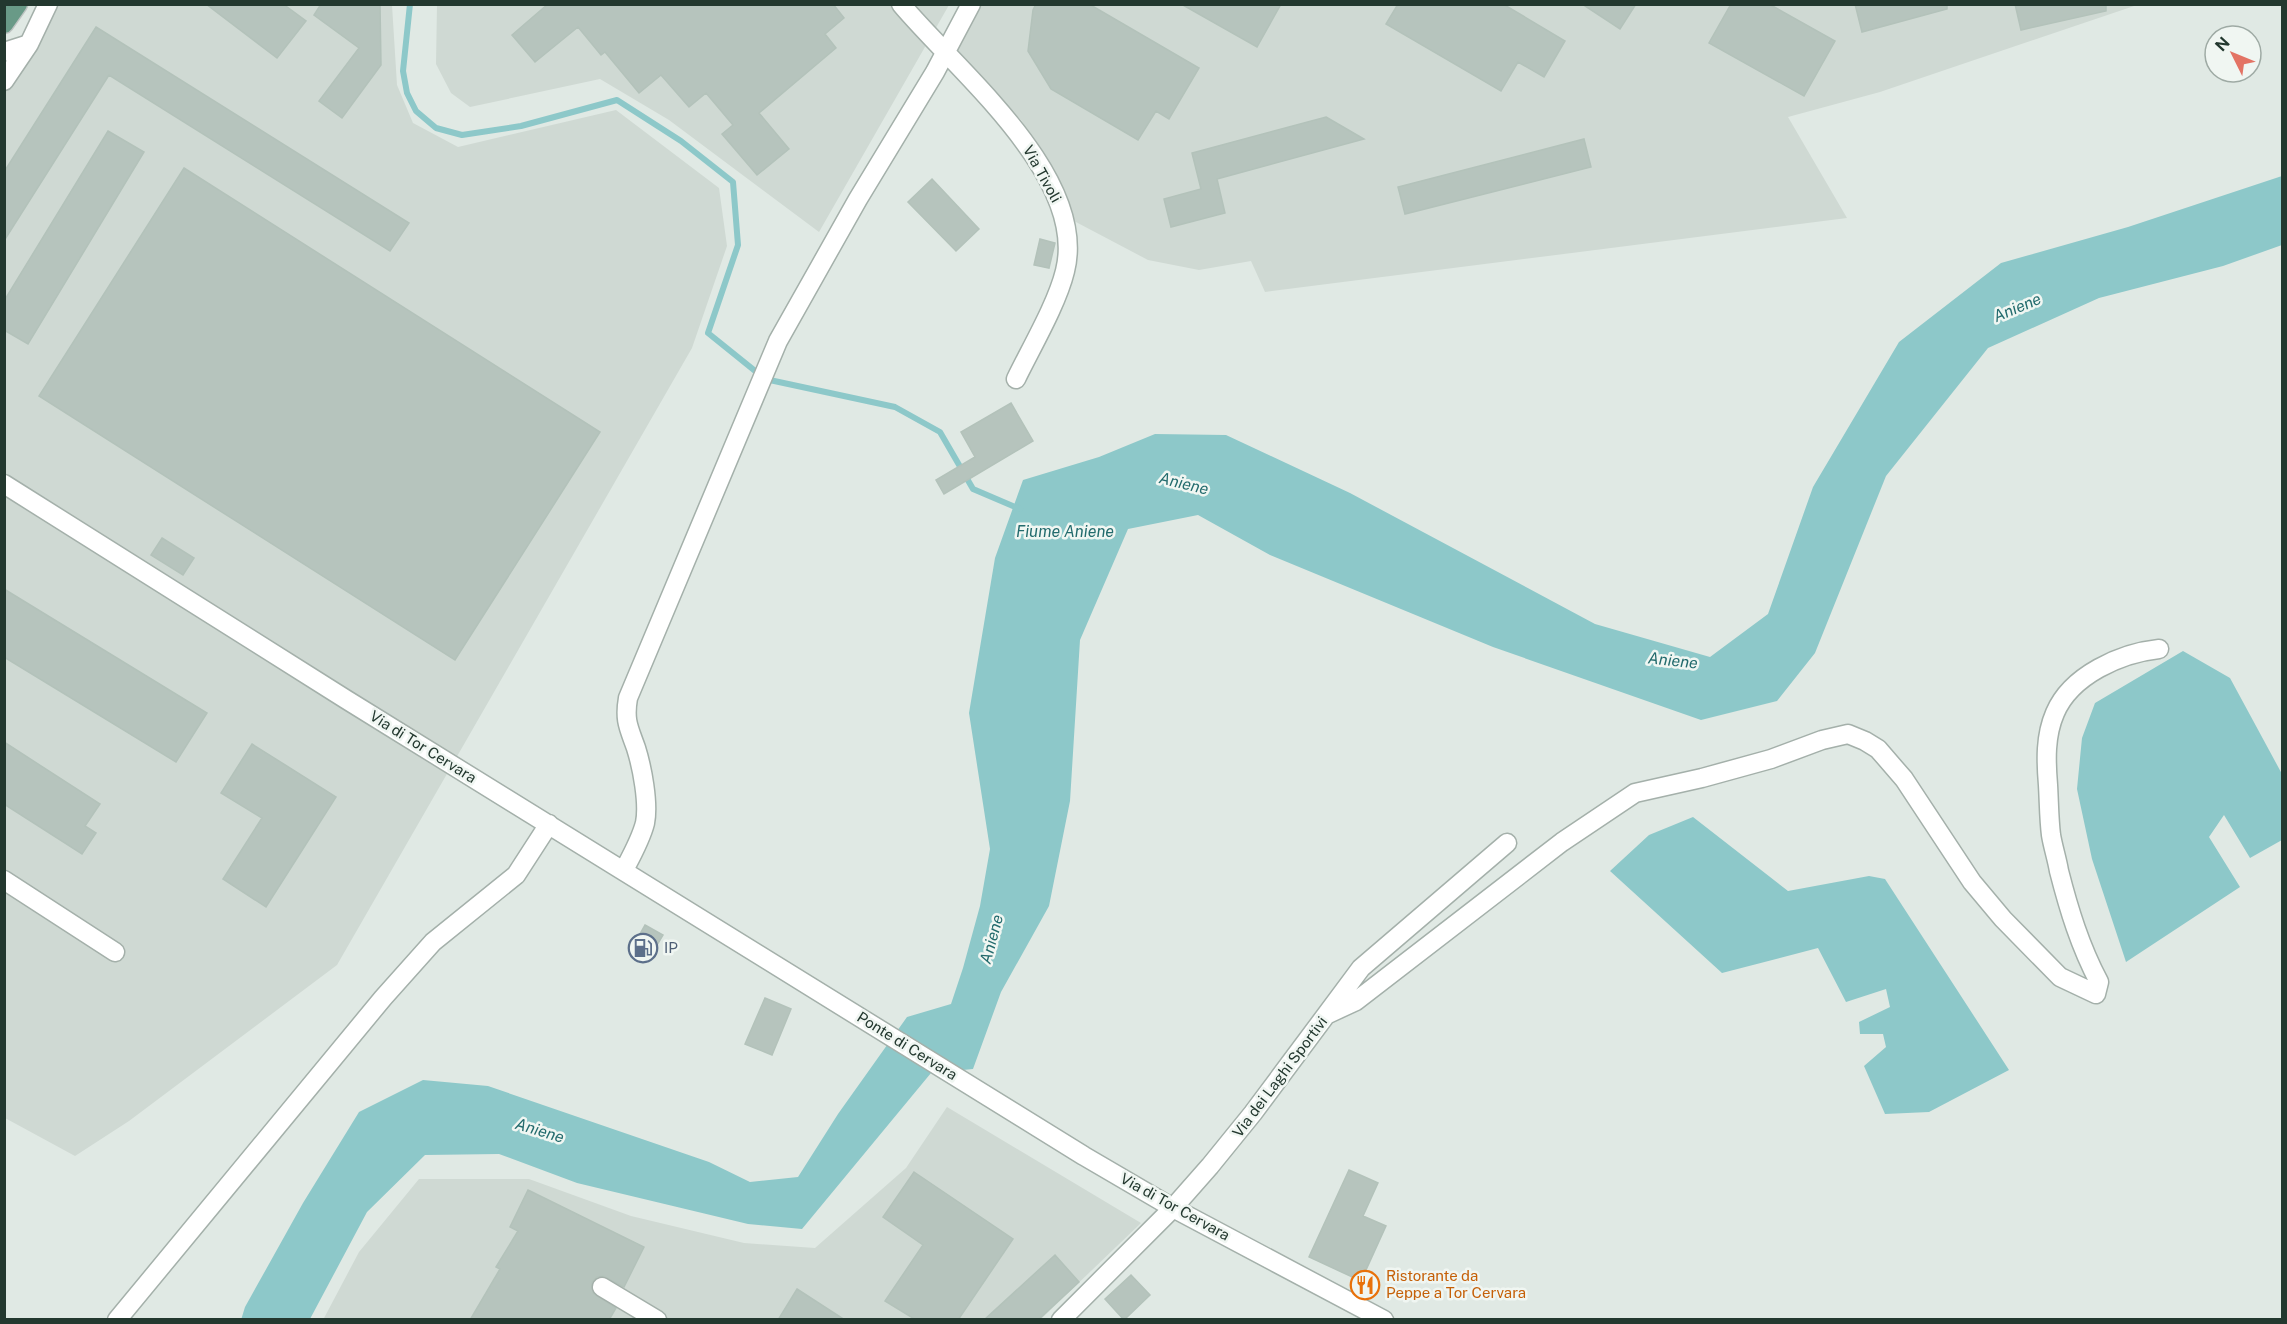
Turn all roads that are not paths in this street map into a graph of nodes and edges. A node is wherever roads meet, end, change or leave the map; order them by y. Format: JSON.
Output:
{"nodes":[{"id":1,"x":18,"y":4,"type":"edge"},
{"id":2,"x":48,"y":4,"type":"edge"},
{"id":3,"x":901,"y":4,"type":"edge"},
{"id":4,"x":971,"y":4,"type":"edge"},
{"id":5,"x":4,"y":24,"type":"edge"},
{"id":6,"x":29,"y":44,"type":"junction"},
{"id":7,"x":4,"y":52,"type":"edge"},
{"id":8,"x":945,"y":54,"type":"junction"},
{"id":9,"x":4,"y":81,"type":"edge"},
{"id":10,"x":1016,"y":379,"type":"dead end"},
{"id":11,"x":4,"y":484,"type":"edge"},
{"id":12,"x":2159,"y":649,"type":"dead end"},
{"id":13,"x":549,"y":824,"type":"junction"},
{"id":14,"x":1507,"y":843,"type":"dead end"},
{"id":15,"x":624,"y":870,"type":"junction"},
{"id":16,"x":4,"y":880,"type":"edge"},
{"id":17,"x":115,"y":952,"type":"dead end"},
{"id":18,"x":843,"y":1007,"type":"joint"},
{"id":19,"x":1328,"y":1014,"type":"junction"},
{"id":20,"x":971,"y":1086,"type":"joint"},
{"id":21,"x":1173,"y":1208,"type":"junction"},
{"id":22,"x":602,"y":1287,"type":"dead end"},
{"id":23,"x":117,"y":1320,"type":"edge"},
{"id":24,"x":657,"y":1320,"type":"edge"},
{"id":25,"x":1061,"y":1320,"type":"edge"},
{"id":26,"x":1384,"y":1320,"type":"edge"}],
"edges":[{"from":1,"to":5,"type":"main road"},
{"from":2,"to":6,"type":"street"},
{"from":3,"to":8,"type":"street","name":"Via Tivoli"},
{"from":4,"to":8,"type":"street"},
{"from":6,"to":7,"type":"street"},
{"from":6,"to":9,"type":"street"},
{"from":8,"to":10,"type":"street","name":"Via Tivoli"},
{"from":8,"to":15,"type":"street"},
{"from":11,"to":13,"type":"street","name":"Via di Tor Cervara"},
{"from":12,"to":19,"type":"street"},
{"from":13,"to":15,"type":"street","name":"Via di Tor Cervara"},
{"from":13,"to":23,"type":"street"},
{"from":14,"to":19,"type":"street","name":"Via dei Laghi Sportivi"},
{"from":15,"to":18,"type":"street","name":"Via di Tor Cervara"},
{"from":16,"to":17,"type":"street"},
{"from":18,"to":20,"type":"street","name":"Ponte di Cervara"},
{"from":19,"to":21,"type":"street","name":"Via dei Laghi Sportivi"},
{"from":20,"to":21,"type":"street","name":"Via di Tor Cervara"},
{"from":21,"to":25,"type":"street","name":"Via dei Laghi Sportivi"},
{"from":21,"to":26,"type":"street","name":"Via di Tor Cervara"},
{"from":22,"to":24,"type":"street"}]}
